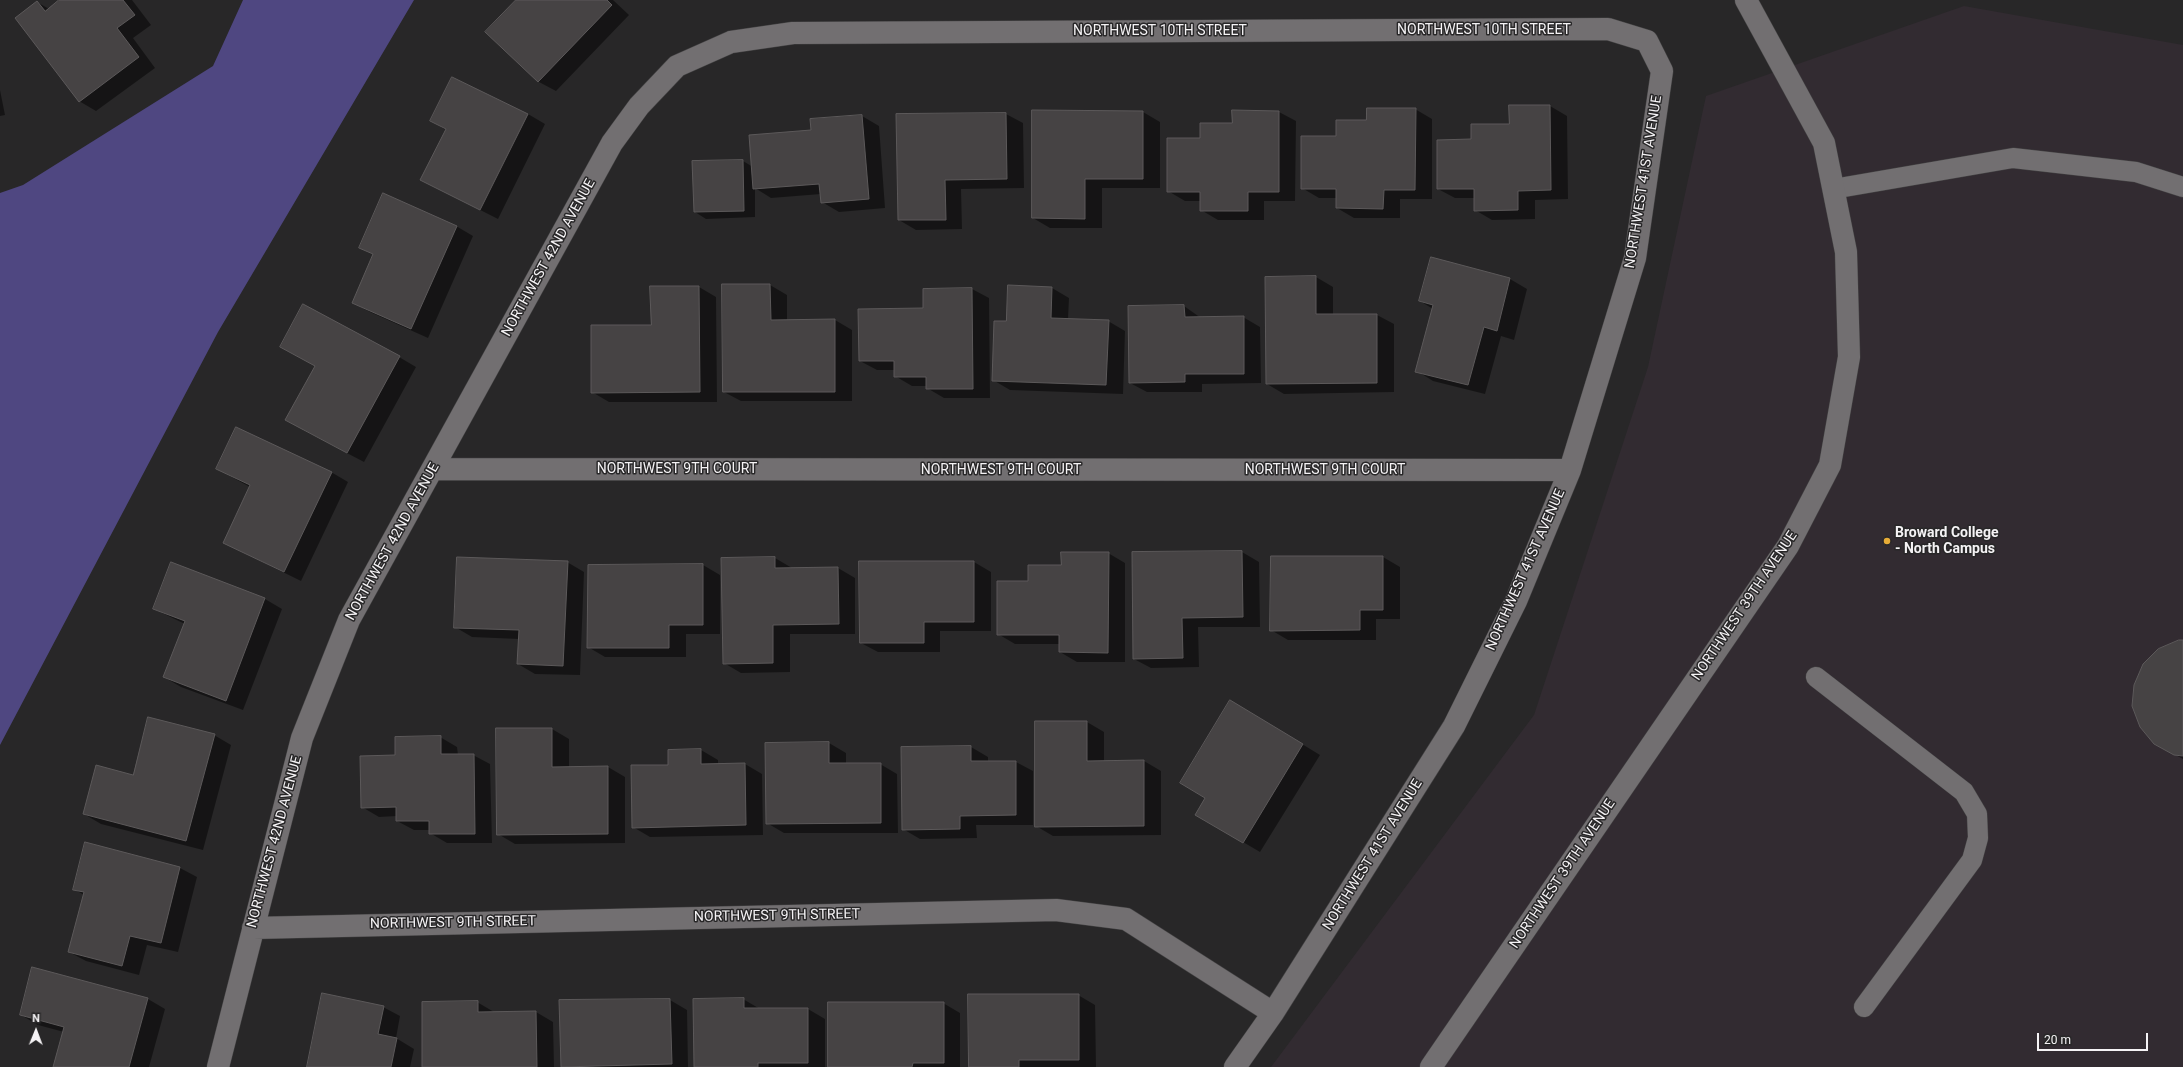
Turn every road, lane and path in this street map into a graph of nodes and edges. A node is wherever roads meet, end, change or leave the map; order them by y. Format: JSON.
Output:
{"nodes":[{"id":1,"x":1746,"y":0,"type":"edge"},
{"id":2,"x":1647,"y":41,"type":"joint"},
{"id":3,"x":677,"y":66,"type":"joint"},
{"id":4,"x":2183,"y":187,"type":"edge"},
{"id":5,"x":1833,"y":189,"type":"junction"},
{"id":6,"x":433,"y":469,"type":"junction"},
{"id":7,"x":1570,"y":470,"type":"junction"},
{"id":8,"x":1816,"y":677,"type":"dead end"},
{"id":9,"x":252,"y":928,"type":"junction"},
{"id":10,"x":1864,"y":1007,"type":"dead end"},
{"id":11,"x":1273,"y":1012,"type":"junction"},
{"id":12,"x":218,"y":1067,"type":"edge"},
{"id":13,"x":1235,"y":1067,"type":"edge"},
{"id":14,"x":1431,"y":1067,"type":"edge"}],
"edges":[{"from":1,"to":5,"type":"street","name":"NORTHWEST 39TH AVENUE"},
{"from":2,"to":3,"type":"street","name":"NORTHWEST 10TH STREET"},
{"from":2,"to":7,"type":"street","name":"NORTHWEST 41ST AVENUE"},
{"from":3,"to":6,"type":"street","name":"NORTHWEST 42ND AVENUE"},
{"from":4,"to":5,"type":"lane"},
{"from":5,"to":14,"type":"street","name":"NORTHWEST 39TH AVENUE"},
{"from":6,"to":7,"type":"street","name":"NORTHWEST 9TH COURT"},
{"from":6,"to":9,"type":"street","name":"NORTHWEST 42ND AVENUE"},
{"from":7,"to":11,"type":"street","name":"NORTHWEST 41ST AVENUE"},
{"from":8,"to":10,"type":"lane"},
{"from":9,"to":11,"type":"street","name":"NORTHWEST 9TH STREET"},
{"from":9,"to":12,"type":"street","name":"NORTHWEST 42ND AVENUE"},
{"from":11,"to":13,"type":"street","name":"NORTHWEST 41ST AVENUE"}]}
